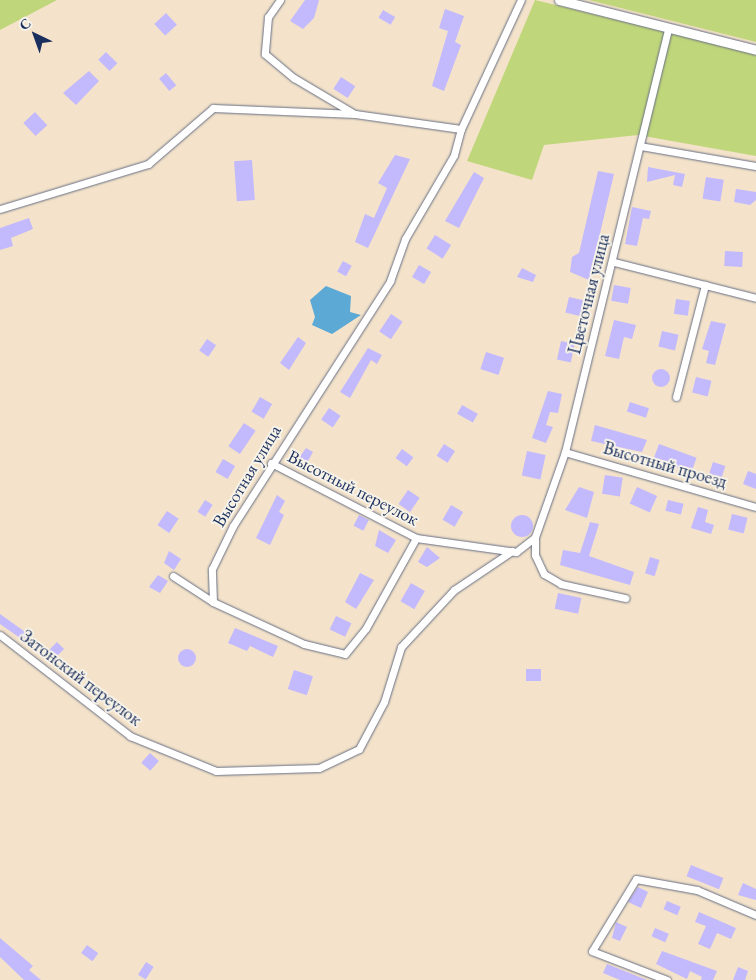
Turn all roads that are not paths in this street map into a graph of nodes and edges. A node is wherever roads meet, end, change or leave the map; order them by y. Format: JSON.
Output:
{"nodes":[{"id":1,"x":280,"y":0,"type":"edge"},
{"id":2,"x":521,"y":0,"type":"edge"},
{"id":3,"x":559,"y":0,"type":"edge"},
{"id":4,"x":668,"y":28,"type":"junction"},
{"id":5,"x":756,"y":50,"type":"edge"},
{"id":6,"x":355,"y":114,"type":"junction"},
{"id":7,"x":461,"y":129,"type":"junction"},
{"id":8,"x":640,"y":146,"type":"junction"},
{"id":9,"x":756,"y":166,"type":"edge"},
{"id":10,"x":0,"y":209,"type":"edge"},
{"id":11,"x":614,"y":262,"type":"junction"},
{"id":12,"x":705,"y":285,"type":"junction"},
{"id":13,"x":756,"y":298,"type":"edge"},
{"id":14,"x":676,"y":397,"type":"dead end"},
{"id":15,"x":565,"y":452,"type":"junction"},
{"id":16,"x":271,"y":463,"type":"junction"},
{"id":17,"x":756,"y":507,"type":"edge"},
{"id":18,"x":535,"y":537,"type":"junction"},
{"id":19,"x":416,"y":538,"type":"junction"},
{"id":20,"x":512,"y":551,"type":"junction"},
{"id":21,"x":173,"y":576,"type":"dead end"},
{"id":22,"x":625,"y":598,"type":"dead end"},
{"id":23,"x":213,"y":602,"type":"junction"},
{"id":24,"x":0,"y":635,"type":"edge"},
{"id":25,"x":756,"y":915,"type":"edge"},
{"id":26,"x":667,"y":980,"type":"edge"}],
"edges":[{"from":1,"to":6,"type":"street"},
{"from":2,"to":7,"type":"street","name":"Высотная улица"},
{"from":3,"to":4,"type":"street"},
{"from":4,"to":5,"type":"street"},
{"from":4,"to":8,"type":"street","name":"Цветочная улица"},
{"from":6,"to":7,"type":"street"},
{"from":6,"to":10,"type":"street"},
{"from":7,"to":16,"type":"street","name":"Высотная улица"},
{"from":8,"to":9,"type":"street"},
{"from":8,"to":11,"type":"street","name":"Цветочная улица"},
{"from":11,"to":12,"type":"street"},
{"from":11,"to":15,"type":"street","name":"Цветочная улица"},
{"from":12,"to":13,"type":"street"},
{"from":12,"to":14,"type":"street"},
{"from":15,"to":17,"type":"street","name":"Высотный проезд"},
{"from":15,"to":18,"type":"street","name":"Цветочная улица"},
{"from":16,"to":19,"type":"street","name":"Высотный переулок"},
{"from":16,"to":23,"type":"street","name":"Высотная улица"},
{"from":18,"to":20,"type":"street"},
{"from":18,"to":22,"type":"street"},
{"from":19,"to":20,"type":"street","name":"Высотный переулок"},
{"from":19,"to":23,"type":"street"},
{"from":20,"to":24,"type":"street","name":"Затонский переулок"},
{"from":21,"to":23,"type":"street"},
{"from":25,"to":26,"type":"street"}]}
